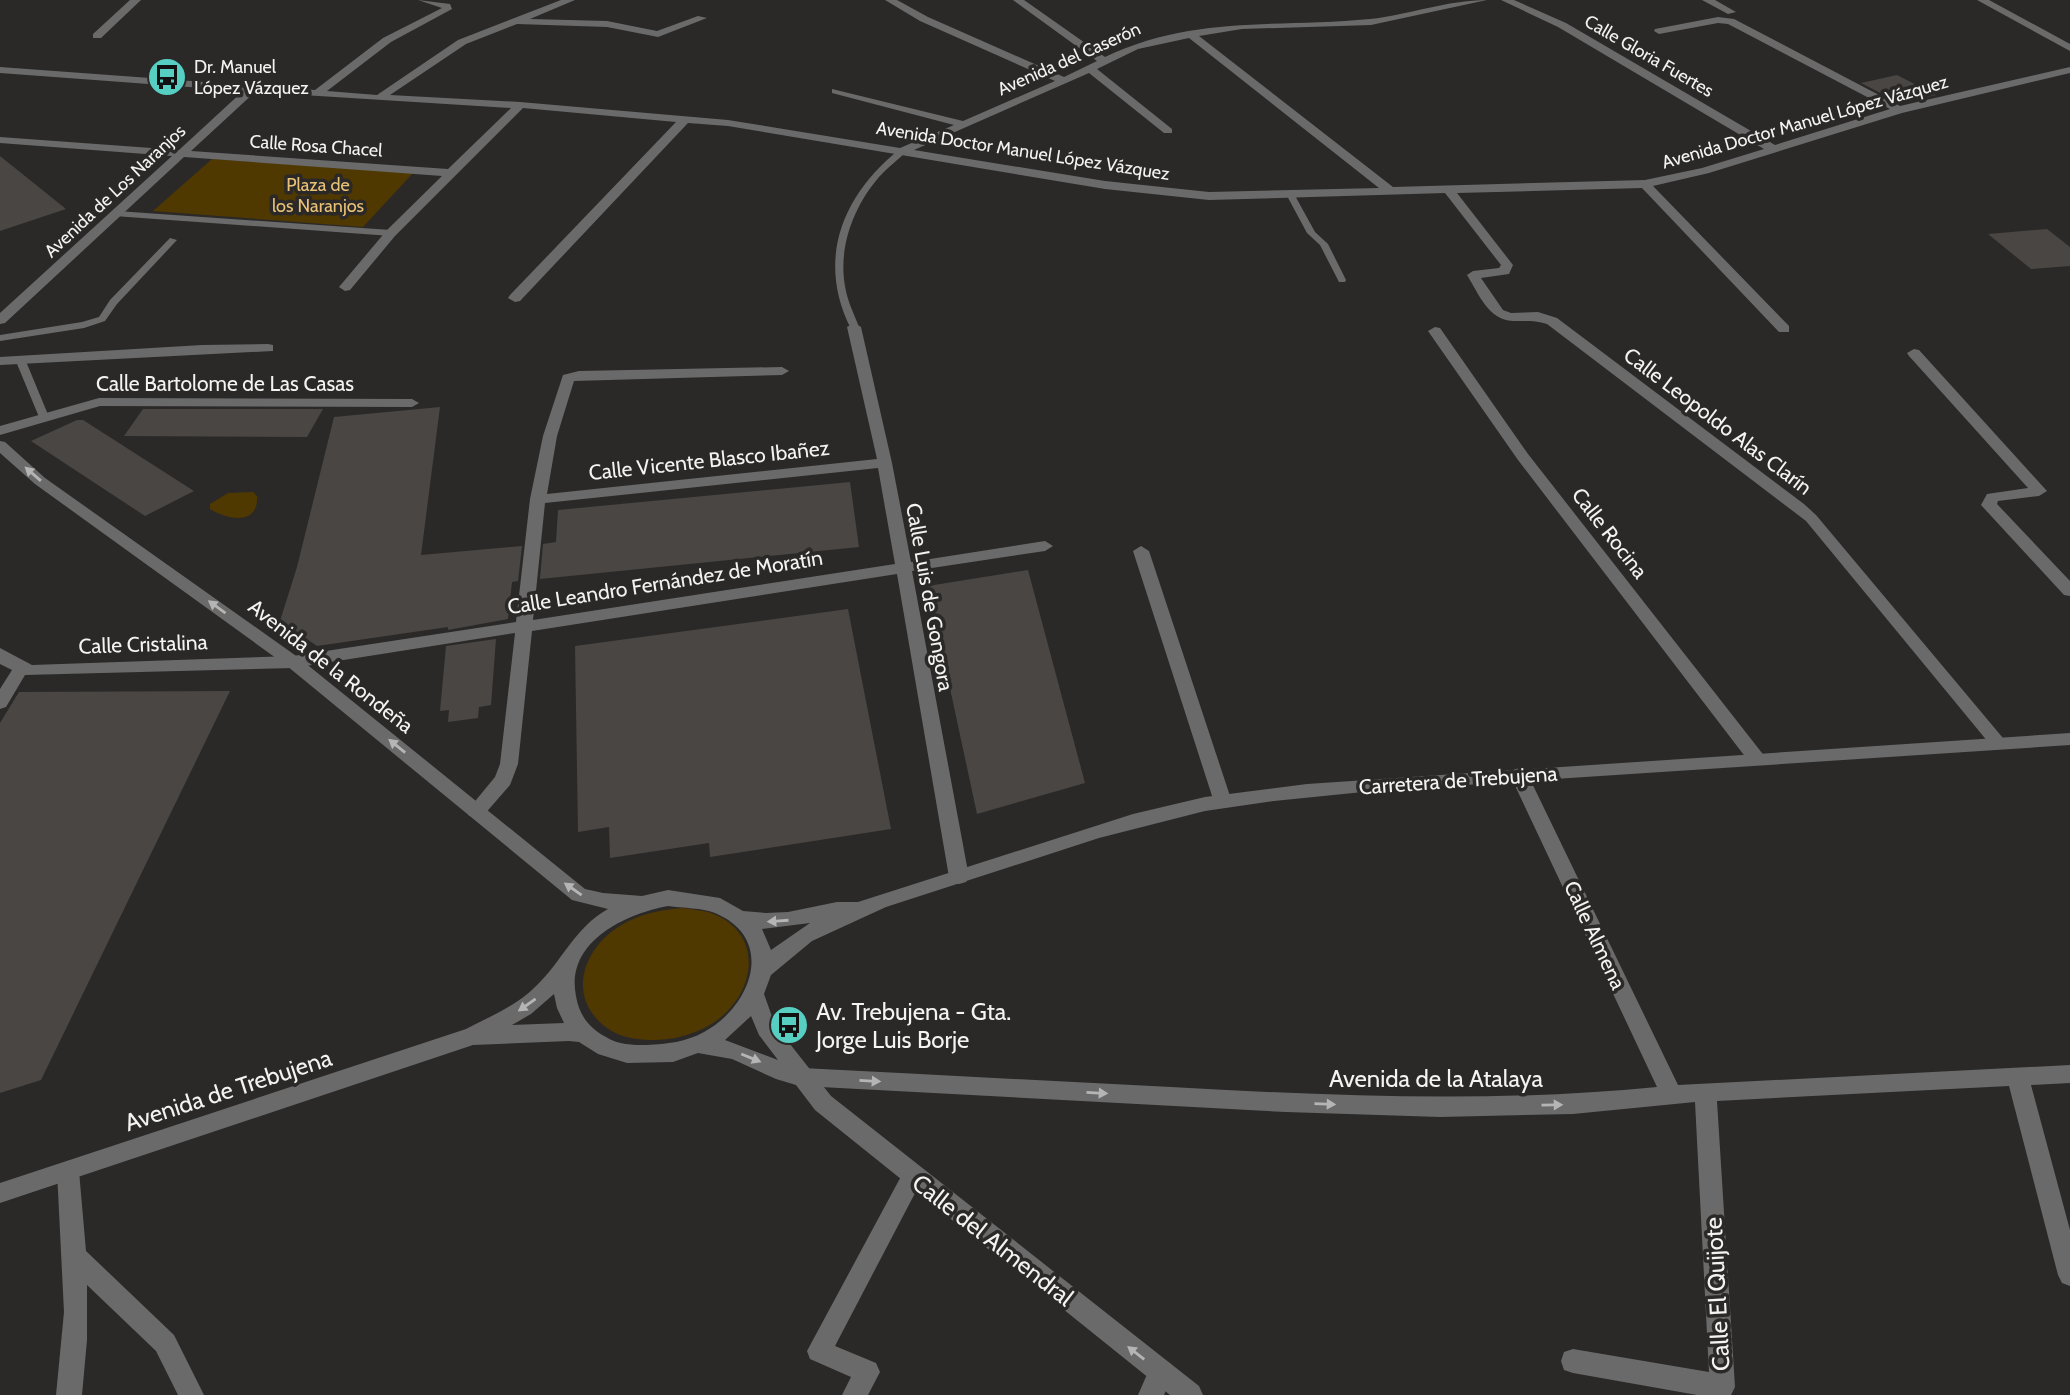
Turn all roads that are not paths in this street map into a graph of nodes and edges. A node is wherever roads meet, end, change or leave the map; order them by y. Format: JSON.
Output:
{"nodes":[{"id":1,"x":136,"y":0,"type":"edge"},
{"id":2,"x":423,"y":0,"type":"edge"},
{"id":3,"x":570,"y":0,"type":"edge"},
{"id":4,"x":890,"y":0,"type":"edge"},
{"id":5,"x":1018,"y":0,"type":"edge"},
{"id":6,"x":1482,"y":0,"type":"edge"},
{"id":7,"x":1506,"y":0,"type":"edge"},
{"id":8,"x":1707,"y":0,"type":"edge"},
{"id":9,"x":1982,"y":0,"type":"edge"},
{"id":10,"x":1731,"y":12,"type":"dead end"},
{"id":11,"x":702,"y":18,"type":"dead end"},
{"id":12,"x":513,"y":22,"type":"junction"},
{"id":13,"x":1659,"y":31,"type":"dead end"},
{"id":14,"x":1191,"y":35,"type":"junction"},
{"id":15,"x":97,"y":36,"type":"dead end"},
{"id":16,"x":2070,"y":48,"type":"edge"},
{"id":17,"x":1107,"y":62,"type":"junction"},
{"id":18,"x":1091,"y":69,"type":"junction"},
{"id":19,"x":0,"y":70,"type":"edge"},
{"id":20,"x":2070,"y":70,"type":"edge"},
{"id":21,"x":1064,"y":81,"type":"junction"},
{"id":22,"x":253,"y":88,"type":"junction"},
{"id":23,"x":836,"y":90,"type":"dead end"},
{"id":24,"x":318,"y":93,"type":"junction"},
{"id":25,"x":379,"y":98,"type":"junction"},
{"id":26,"x":520,"y":105,"type":"junction"},
{"id":27,"x":1899,"y":110,"type":"junction"},
{"id":28,"x":685,"y":119,"type":"junction"},
{"id":29,"x":964,"y":124,"type":"junction"},
{"id":30,"x":1168,"y":131,"type":"dead end"},
{"id":31,"x":0,"y":140,"type":"edge"},
{"id":32,"x":1773,"y":149,"type":"junction"},
{"id":33,"x":903,"y":150,"type":"junction"},
{"id":34,"x":179,"y":154,"type":"junction"},
{"id":35,"x":450,"y":173,"type":"junction"},
{"id":36,"x":1645,"y":184,"type":"junction"},
{"id":37,"x":1449,"y":191,"type":"junction"},
{"id":38,"x":1393,"y":193,"type":"junction"},
{"id":39,"x":1290,"y":194,"type":"junction"},
{"id":40,"x":117,"y":214,"type":"junction"},
{"id":41,"x":391,"y":233,"type":"junction"},
{"id":42,"x":173,"y":240,"type":"dead end"},
{"id":43,"x":1342,"y":280,"type":"dead end"},
{"id":44,"x":345,"y":287,"type":"dead end"},
{"id":45,"x":515,"y":298,"type":"dead end"},
{"id":46,"x":0,"y":320,"type":"edge"},
{"id":47,"x":854,"y":327,"type":"joint"},
{"id":48,"x":1784,"y":329,"type":"dead end"},
{"id":49,"x":1435,"y":331,"type":"dead end"},
{"id":50,"x":0,"y":338,"type":"edge"},
{"id":51,"x":268,"y":348,"type":"dead end"},
{"id":52,"x":1914,"y":354,"type":"dead end"},
{"id":53,"x":20,"y":359,"type":"junction"},
{"id":54,"x":0,"y":360,"type":"edge"},
{"id":55,"x":782,"y":370,"type":"dead end"},
{"id":56,"x":412,"y":403,"type":"dead end"},
{"id":57,"x":44,"y":417,"type":"junction"},
{"id":58,"x":0,"y":431,"type":"edge"},
{"id":59,"x":0,"y":445,"type":"edge"},
{"id":60,"x":885,"y":463,"type":"junction"},
{"id":61,"x":538,"y":499,"type":"junction"},
{"id":62,"x":1045,"y":546,"type":"dead end"},
{"id":63,"x":1141,"y":551,"type":"dead end"},
{"id":64,"x":903,"y":568,"type":"junction"},
{"id":65,"x":2070,"y":591,"type":"edge"},
{"id":66,"x":525,"y":626,"type":"junction"},
{"id":67,"x":0,"y":654,"type":"edge"},
{"id":68,"x":293,"y":662,"type":"junction"},
{"id":69,"x":22,"y":667,"type":"junction"},
{"id":70,"x":0,"y":703,"type":"edge"},
{"id":71,"x":2070,"y":739,"type":"edge"},
{"id":72,"x":1999,"y":744,"type":"junction"},
{"id":73,"x":1756,"y":758,"type":"junction"},
{"id":74,"x":1519,"y":775,"type":"junction"},
{"id":75,"x":1223,"y":802,"type":"junction"},
{"id":76,"x":476,"y":811,"type":"junction"},
{"id":77,"x":958,"y":877,"type":"junction"},
{"id":78,"x":639,"y":903,"type":"junction"},
{"id":79,"x":861,"y":908,"type":"junction"},
{"id":80,"x":743,"y":919,"type":"junction"},
{"id":81,"x":570,"y":959,"type":"junction"},
{"id":82,"x":764,"y":969,"type":"junction"},
{"id":83,"x":755,"y":997,"type":"junction"},
{"id":84,"x":583,"y":1034,"type":"junction"},
{"id":85,"x":473,"y":1036,"type":"junction"},
{"id":86,"x":699,"y":1044,"type":"junction"},
{"id":87,"x":2070,"y":1074,"type":"edge"},
{"id":88,"x":802,"y":1077,"type":"junction"},
{"id":89,"x":2018,"y":1077,"type":"junction"},
{"id":90,"x":1705,"y":1092,"type":"junction"},
{"id":91,"x":1672,"y":1096,"type":"junction"},
{"id":92,"x":68,"y":1171,"type":"junction"},
{"id":93,"x":912,"y":1176,"type":"junction"},
{"id":94,"x":0,"y":1193,"type":"edge"},
{"id":95,"x":74,"y":1256,"type":"junction"},
{"id":96,"x":2070,"y":1275,"type":"edge"},
{"id":97,"x":1573,"y":1361,"type":"dead end"},
{"id":98,"x":1156,"y":1383,"type":"edge"},
{"id":99,"x":69,"y":1395,"type":"edge"},
{"id":100,"x":191,"y":1395,"type":"edge"},
{"id":101,"x":855,"y":1395,"type":"edge"},
{"id":102,"x":1190,"y":1395,"type":"edge"}],
"edges":[{"from":1,"to":15,"type":"street"},
{"from":2,"to":24,"type":"street"},
{"from":3,"to":12,"type":"street"},
{"from":4,"to":21,"type":"street"},
{"from":5,"to":17,"type":"street"},
{"from":6,"to":14,"type":"street","name":"Avenida del Caserón"},
{"from":7,"to":32,"type":"street","name":"Calle Gloria Fuertes"},
{"from":8,"to":10,"type":"street"},
{"from":9,"to":16,"type":"street"},
{"from":11,"to":12,"type":"street"},
{"from":12,"to":25,"type":"street"},
{"from":13,"to":27,"type":"street"},
{"from":14,"to":17,"type":"street","name":"Avenida del Caserón"},
{"from":14,"to":38,"type":"street"},
{"from":17,"to":18,"type":"street","name":"Avenida del Caserón"},
{"from":18,"to":21,"type":"street","name":"Avenida del Caserón"},
{"from":18,"to":30,"type":"street"},
{"from":19,"to":22,"type":"street","name":"Avenida Doctor Manuel López Vázquez"},
{"from":20,"to":27,"type":"street","name":"Avenida Doctor Manuel López Vázquez"},
{"from":21,"to":29,"type":"street","name":"Avenida del Caserón"},
{"from":22,"to":24,"type":"street","name":"Avenida Doctor Manuel López Vázquez"},
{"from":22,"to":34,"type":"street","name":"Avenida de Los Naranjos"},
{"from":23,"to":29,"type":"street"},
{"from":24,"to":25,"type":"street","name":"Avenida Doctor Manuel López Vázquez"},
{"from":25,"to":26,"type":"street","name":"Avenida Doctor Manuel López Vázquez"},
{"from":26,"to":28,"type":"street","name":"Avenida Doctor Manuel López Vázquez"},
{"from":26,"to":35,"type":"street"},
{"from":27,"to":32,"type":"street","name":"Avenida Doctor Manuel López Vázquez"},
{"from":28,"to":33,"type":"street","name":"Avenida Doctor Manuel López Vázquez"},
{"from":28,"to":45,"type":"street"},
{"from":29,"to":33,"type":"street","name":"Avenida del Caserón"},
{"from":31,"to":34,"type":"street","name":"Calle Rosa Chacel"},
{"from":32,"to":36,"type":"street","name":"Avenida Doctor Manuel López Vázquez"},
{"from":33,"to":39,"type":"street","name":"Avenida Doctor Manuel López Vázquez"},
{"from":33,"to":47,"type":"lane"},
{"from":34,"to":35,"type":"street","name":"Calle Rosa Chacel"},
{"from":34,"to":40,"type":"street","name":"Avenida de Los Naranjos"},
{"from":35,"to":41,"type":"street"},
{"from":36,"to":37,"type":"street","name":"Avenida Doctor Manuel López Vázquez"},
{"from":36,"to":48,"type":"street"},
{"from":37,"to":38,"type":"street","name":"Avenida Doctor Manuel López Vázquez"},
{"from":37,"to":72,"type":"street","name":"Calle Leopoldo Alas Clarín"},
{"from":38,"to":39,"type":"street","name":"Avenida Doctor Manuel López Vázquez"},
{"from":39,"to":43,"type":"lane"},
{"from":40,"to":41,"type":"lane"},
{"from":40,"to":46,"type":"street","name":"Avenida de Los Naranjos"},
{"from":41,"to":44,"type":"street"},
{"from":42,"to":50,"type":"lane"},
{"from":47,"to":60,"type":"street","name":"Calle Luis de Gongora"},
{"from":49,"to":73,"type":"street","name":"Calle Rocina"},
{"from":51,"to":53,"type":"street"},
{"from":52,"to":65,"type":"street"},
{"from":53,"to":54,"type":"street"},
{"from":53,"to":57,"type":"lane"},
{"from":55,"to":61,"type":"street"},
{"from":56,"to":57,"type":"street","name":"Calle Bartolome de Las Casas"},
{"from":57,"to":58,"type":"street","name":"Calle Bartolome de Las Casas"},
{"from":68,"to":59,"type":"street","name":"Avenida de la Rondeña","one_way":true},
{"from":60,"to":61,"type":"street","name":"Calle Vicente Blasco Ibañez"},
{"from":60,"to":64,"type":"street","name":"Calle Luis de Gongora"},
{"from":61,"to":66,"type":"street"},
{"from":62,"to":64,"type":"street","name":"Calle Leandro Fernández de Moratín"},
{"from":63,"to":75,"type":"street"},
{"from":64,"to":66,"type":"street","name":"Calle Leandro Fernández de Moratín"},
{"from":64,"to":77,"type":"street","name":"Calle Luis de Gongora"},
{"from":66,"to":68,"type":"street","name":"Calle Leandro Fernández de Moratín"},
{"from":66,"to":76,"type":"street"},
{"from":67,"to":69,"type":"street","name":"Calle Cristalina"},
{"from":68,"to":69,"type":"street","name":"Calle Cristalina"},
{"from":76,"to":68,"type":"street","name":"Avenida de la Rondeña","one_way":true},
{"from":69,"to":70,"type":"street"},
{"from":71,"to":72,"type":"street","name":"Carretera de Trebujena"},
{"from":72,"to":73,"type":"street","name":"Carretera de Trebujena"},
{"from":73,"to":74,"type":"street","name":"Carretera de Trebujena"},
{"from":74,"to":75,"type":"street","name":"Carretera de Trebujena"},
{"from":74,"to":91,"type":"street","name":"Calle Almena"},
{"from":75,"to":77,"type":"street","name":"Carretera de Trebujena"},
{"from":78,"to":76,"type":"street","name":"Avenida de la Rondeña","one_way":true},
{"from":77,"to":79,"type":"street","name":"Carretera de Trebujena"},
{"from":78,"to":80,"type":"street"},
{"from":78,"to":81,"type":"street"},
{"from":79,"to":80,"type":"street","name":"Carretera de Trebujena","one_way":true},
{"from":79,"to":82,"type":"street","name":"Carretera de Trebujena"},
{"from":80,"to":82,"type":"street"},
{"from":81,"to":84,"type":"street"},
{"from":81,"to":85,"type":"street","name":"Avenida de Trebujena","one_way":true},
{"from":82,"to":83,"type":"street"},
{"from":83,"to":86,"type":"street"},
{"from":83,"to":88,"type":"street","name":"Calle del Almendral"},
{"from":84,"to":85,"type":"street","name":"Avenida de Trebujena"},
{"from":84,"to":86,"type":"street"},
{"from":85,"to":92,"type":"street","name":"Avenida de Trebujena"},
{"from":86,"to":88,"type":"street","name":"Avenida de la Atalaya","one_way":true},
{"from":87,"to":89,"type":"street","name":"Avenida de la Atalaya"},
{"from":88,"to":91,"type":"street","name":"Avenida de la Atalaya","one_way":true},
{"from":88,"to":93,"type":"street","name":"Calle del Almendral"},
{"from":89,"to":90,"type":"street","name":"Avenida de la Atalaya"},
{"from":89,"to":96,"type":"street"},
{"from":90,"to":91,"type":"street","name":"Avenida de la Atalaya"},
{"from":90,"to":97,"type":"street","name":"Calle El Quijote"},
{"from":92,"to":94,"type":"street","name":"Avenida de Trebujena"},
{"from":92,"to":95,"type":"street"},
{"from":98,"to":93,"type":"street","name":"Calle del Almendral","one_way":true},
{"from":93,"to":101,"type":"street"},
{"from":95,"to":99,"type":"street"},
{"from":95,"to":100,"type":"street"},
{"from":98,"to":102,"type":"street","name":"Calle del Almendral"}]}
